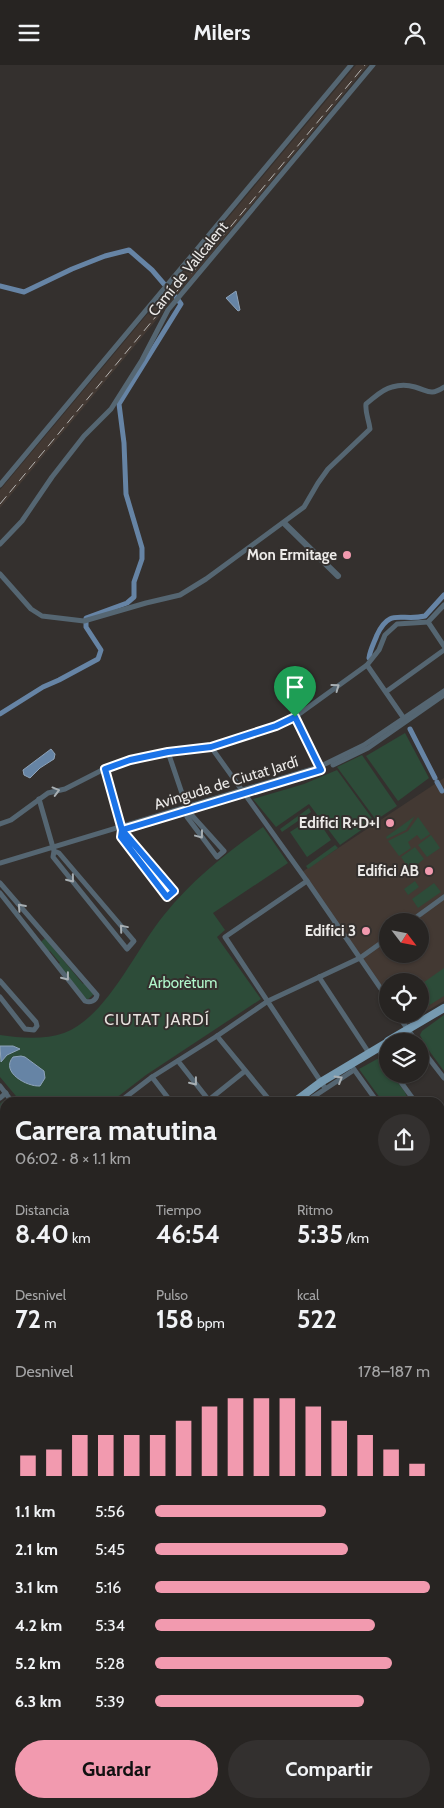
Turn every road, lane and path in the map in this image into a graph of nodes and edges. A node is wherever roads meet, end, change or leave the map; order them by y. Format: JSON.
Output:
{"nodes":[{"id":1,"x":352,"y":65,"type":"edge"},
{"id":2,"x":372,"y":65,"type":"edge"},
{"id":3,"x":444,"y":387,"type":"edge"},
{"id":4,"x":0,"y":485,"type":"edge"},
{"id":5,"x":284,"y":523,"type":"junction"},
{"id":6,"x":0,"y":544,"type":"edge"},
{"id":7,"x":0,"y":574,"type":"edge"},
{"id":8,"x":338,"y":577,"type":"dead end"},
{"id":9,"x":444,"y":605,"type":"edge"},
{"id":10,"x":428,"y":622,"type":"junction"},
{"id":11,"x":444,"y":646,"type":"edge"},
{"id":12,"x":444,"y":650,"type":"edge"},
{"id":13,"x":367,"y":665,"type":"junction"},
{"id":14,"x":387,"y":691,"type":"junction"},
{"id":15,"x":444,"y":691,"type":"edge"},
{"id":16,"x":444,"y":695,"type":"edge"},
{"id":17,"x":295,"y":717,"type":"junction"},
{"id":18,"x":405,"y":719,"type":"junction"},
{"id":19,"x":211,"y":747,"type":"junction"},
{"id":20,"x":168,"y":752,"type":"junction"},
{"id":21,"x":105,"y":769,"type":"junction"},
{"id":22,"x":320,"y":769,"type":"junction"},
{"id":23,"x":244,"y":792,"type":"junction"},
{"id":24,"x":39,"y":799,"type":"junction"},
{"id":25,"x":187,"y":809,"type":"junction"},
{"id":26,"x":0,"y":824,"type":"edge"},
{"id":27,"x":121,"y":829,"type":"junction"},
{"id":28,"x":53,"y":849,"type":"junction"},
{"id":29,"x":0,"y":865,"type":"edge"},
{"id":30,"x":307,"y":881,"type":"junction"},
{"id":31,"x":0,"y":883,"type":"edge"},
{"id":32,"x":0,"y":893,"type":"edge"},
{"id":33,"x":444,"y":897,"type":"edge"},
{"id":34,"x":99,"y":899,"type":"junction"},
{"id":35,"x":92,"y":905,"type":"junction"},
{"id":36,"x":422,"y":913,"type":"edge"},
{"id":37,"x":43,"y":932,"type":"junction"},
{"id":38,"x":36,"y":938,"type":"junction"},
{"id":39,"x":379,"y":944,"type":"edge"},
{"id":40,"x":360,"y":958,"type":"junction"},
{"id":41,"x":319,"y":977,"type":"junction"},
{"id":42,"x":0,"y":981,"type":"edge"},
{"id":43,"x":379,"y":986,"type":"edge"},
{"id":44,"x":0,"y":997,"type":"edge"},
{"id":45,"x":268,"y":1001,"type":"junction"},
{"id":46,"x":444,"y":1008,"type":"edge"},
{"id":47,"x":403,"y":1023,"type":"edge"},
{"id":48,"x":407,"y":1030,"type":"junction"},
{"id":49,"x":402,"y":1033,"type":"edge"},
{"id":50,"x":409,"y":1033,"type":"edge"},
{"id":51,"x":217,"y":1036,"type":"junction"},
{"id":52,"x":377,"y":1048,"type":"joint"},
{"id":53,"x":379,"y":1051,"type":"edge"},
{"id":54,"x":369,"y":1053,"type":"junction"},
{"id":55,"x":429,"y":1059,"type":"edge"},
{"id":56,"x":178,"y":1061,"type":"junction"},
{"id":57,"x":352,"y":1067,"type":"junction"},
{"id":58,"x":245,"y":1071,"type":"junction"},
{"id":59,"x":152,"y":1077,"type":"junction"},
{"id":60,"x":444,"y":1078,"type":"edge"},
{"id":61,"x":402,"y":1083,"type":"edge"},
{"id":62,"x":323,"y":1085,"type":"junction"},
{"id":63,"x":0,"y":1087,"type":"edge"},
{"id":64,"x":6,"y":1093,"type":"junction"},
{"id":65,"x":1,"y":1097,"type":"edge"},
{"id":66,"x":9,"y":1097,"type":"edge"},
{"id":67,"x":126,"y":1097,"type":"edge"},
{"id":68,"x":167,"y":1097,"type":"edge"},
{"id":69,"x":204,"y":1097,"type":"edge"},
{"id":70,"x":214,"y":1097,"type":"edge"},
{"id":71,"x":267,"y":1097,"type":"edge"},
{"id":72,"x":303,"y":1097,"type":"edge"},
{"id":73,"x":310,"y":1097,"type":"edge"},
{"id":74,"x":374,"y":1097,"type":"edge"},
{"id":75,"x":412,"y":1097,"type":"edge"}],
"edges":[{"from":1,"to":4,"type":"street"},
{"from":2,"to":6,"type":"street","name":"Camí de Vallcalent"},
{"from":3,"to":5,"type":"street"},
{"from":5,"to":7,"type":"street"},
{"from":5,"to":8,"type":"street"},
{"from":9,"to":10,"type":"street"},
{"from":10,"to":11,"type":"street"},
{"from":10,"to":13,"type":"street"},
{"from":12,"to":14,"type":"street"},
{"from":13,"to":14,"type":"street"},
{"from":17,"to":13,"type":"street","one_way":true},
{"from":14,"to":18,"type":"street"},
{"from":15,"to":18,"type":"street","name":"Avinguda de Ciutat Jardí"},
{"from":16,"to":18,"type":"street","name":"Avinguda de Ciutat Jardí"},
{"from":17,"to":19,"type":"street"},
{"from":17,"to":22,"type":"street"},
{"from":18,"to":22,"type":"street","name":"Avinguda de Ciutat Jardí"},
{"from":19,"to":20,"type":"street"},
{"from":19,"to":23,"type":"street"},
{"from":20,"to":21,"type":"street"},
{"from":20,"to":25,"type":"street"},
{"from":24,"to":21,"type":"street","one_way":true},
{"from":21,"to":27,"type":"street"},
{"from":22,"to":23,"type":"street","name":"Avinguda de Ciutat Jardí"},
{"from":23,"to":25,"type":"street","name":"Avinguda de Ciutat Jardí"},
{"from":23,"to":30,"type":"street"},
{"from":24,"to":26,"type":"street"},
{"from":24,"to":28,"type":"street"},
{"from":25,"to":25,"type":"street","one_way":true},
{"from":25,"to":27,"type":"street","name":"Avinguda de Ciutat Jardí"},
{"from":27,"to":27,"type":"street"},
{"from":27,"to":28,"type":"street","name":"Avinguda de Ciutat Jardí"},
{"from":28,"to":29,"type":"street","name":"Avinguda de Ciutat Jardí"},
{"from":28,"to":34,"type":"street"},
{"from":28,"to":35,"type":"street","one_way":true},
{"from":30,"to":40,"type":"street"},
{"from":30,"to":45,"type":"street"},
{"from":37,"to":31,"type":"street","one_way":true},
{"from":32,"to":38,"type":"street"},
{"from":33,"to":36,"type":"street"},
{"from":34,"to":35,"type":"street"},
{"from":35,"to":34,"type":"street","one_way":true},
{"from":37,"to":38,"type":"street"},
{"from":38,"to":37,"type":"street","one_way":true},
{"from":39,"to":40,"type":"street"},
{"from":40,"to":41,"type":"street"},
{"from":40,"to":43,"type":"street"},
{"from":41,"to":45,"type":"street"},
{"from":41,"to":54,"type":"street"},
{"from":42,"to":44,"type":"street"},
{"from":45,"to":51,"type":"street"},
{"from":45,"to":62,"type":"street"},
{"from":46,"to":48,"type":"main road"},
{"from":47,"to":48,"type":"street"},
{"from":48,"to":49,"type":"main road"},
{"from":48,"to":50,"type":"street"},
{"from":51,"to":56,"type":"street"},
{"from":51,"to":58,"type":"street"},
{"from":52,"to":53,"type":"street"},
{"from":52,"to":54,"type":"main road"},
{"from":54,"to":57,"type":"main road"},
{"from":55,"to":60,"type":"street"},
{"from":56,"to":59,"type":"street"},
{"from":56,"to":69,"type":"street","one_way":true},
{"from":57,"to":62,"type":"main road"},
{"from":57,"to":74,"type":"street"},
{"from":58,"to":70,"type":"street"},
{"from":58,"to":71,"type":"street"},
{"from":59,"to":67,"type":"street"},
{"from":59,"to":68,"type":"street"},
{"from":61,"to":75,"type":"street"},
{"from":62,"to":72,"type":"main road"},
{"from":62,"to":73,"type":"street"},
{"from":63,"to":64,"type":"street"},
{"from":64,"to":65,"type":"street"},
{"from":64,"to":66,"type":"street"}]}
